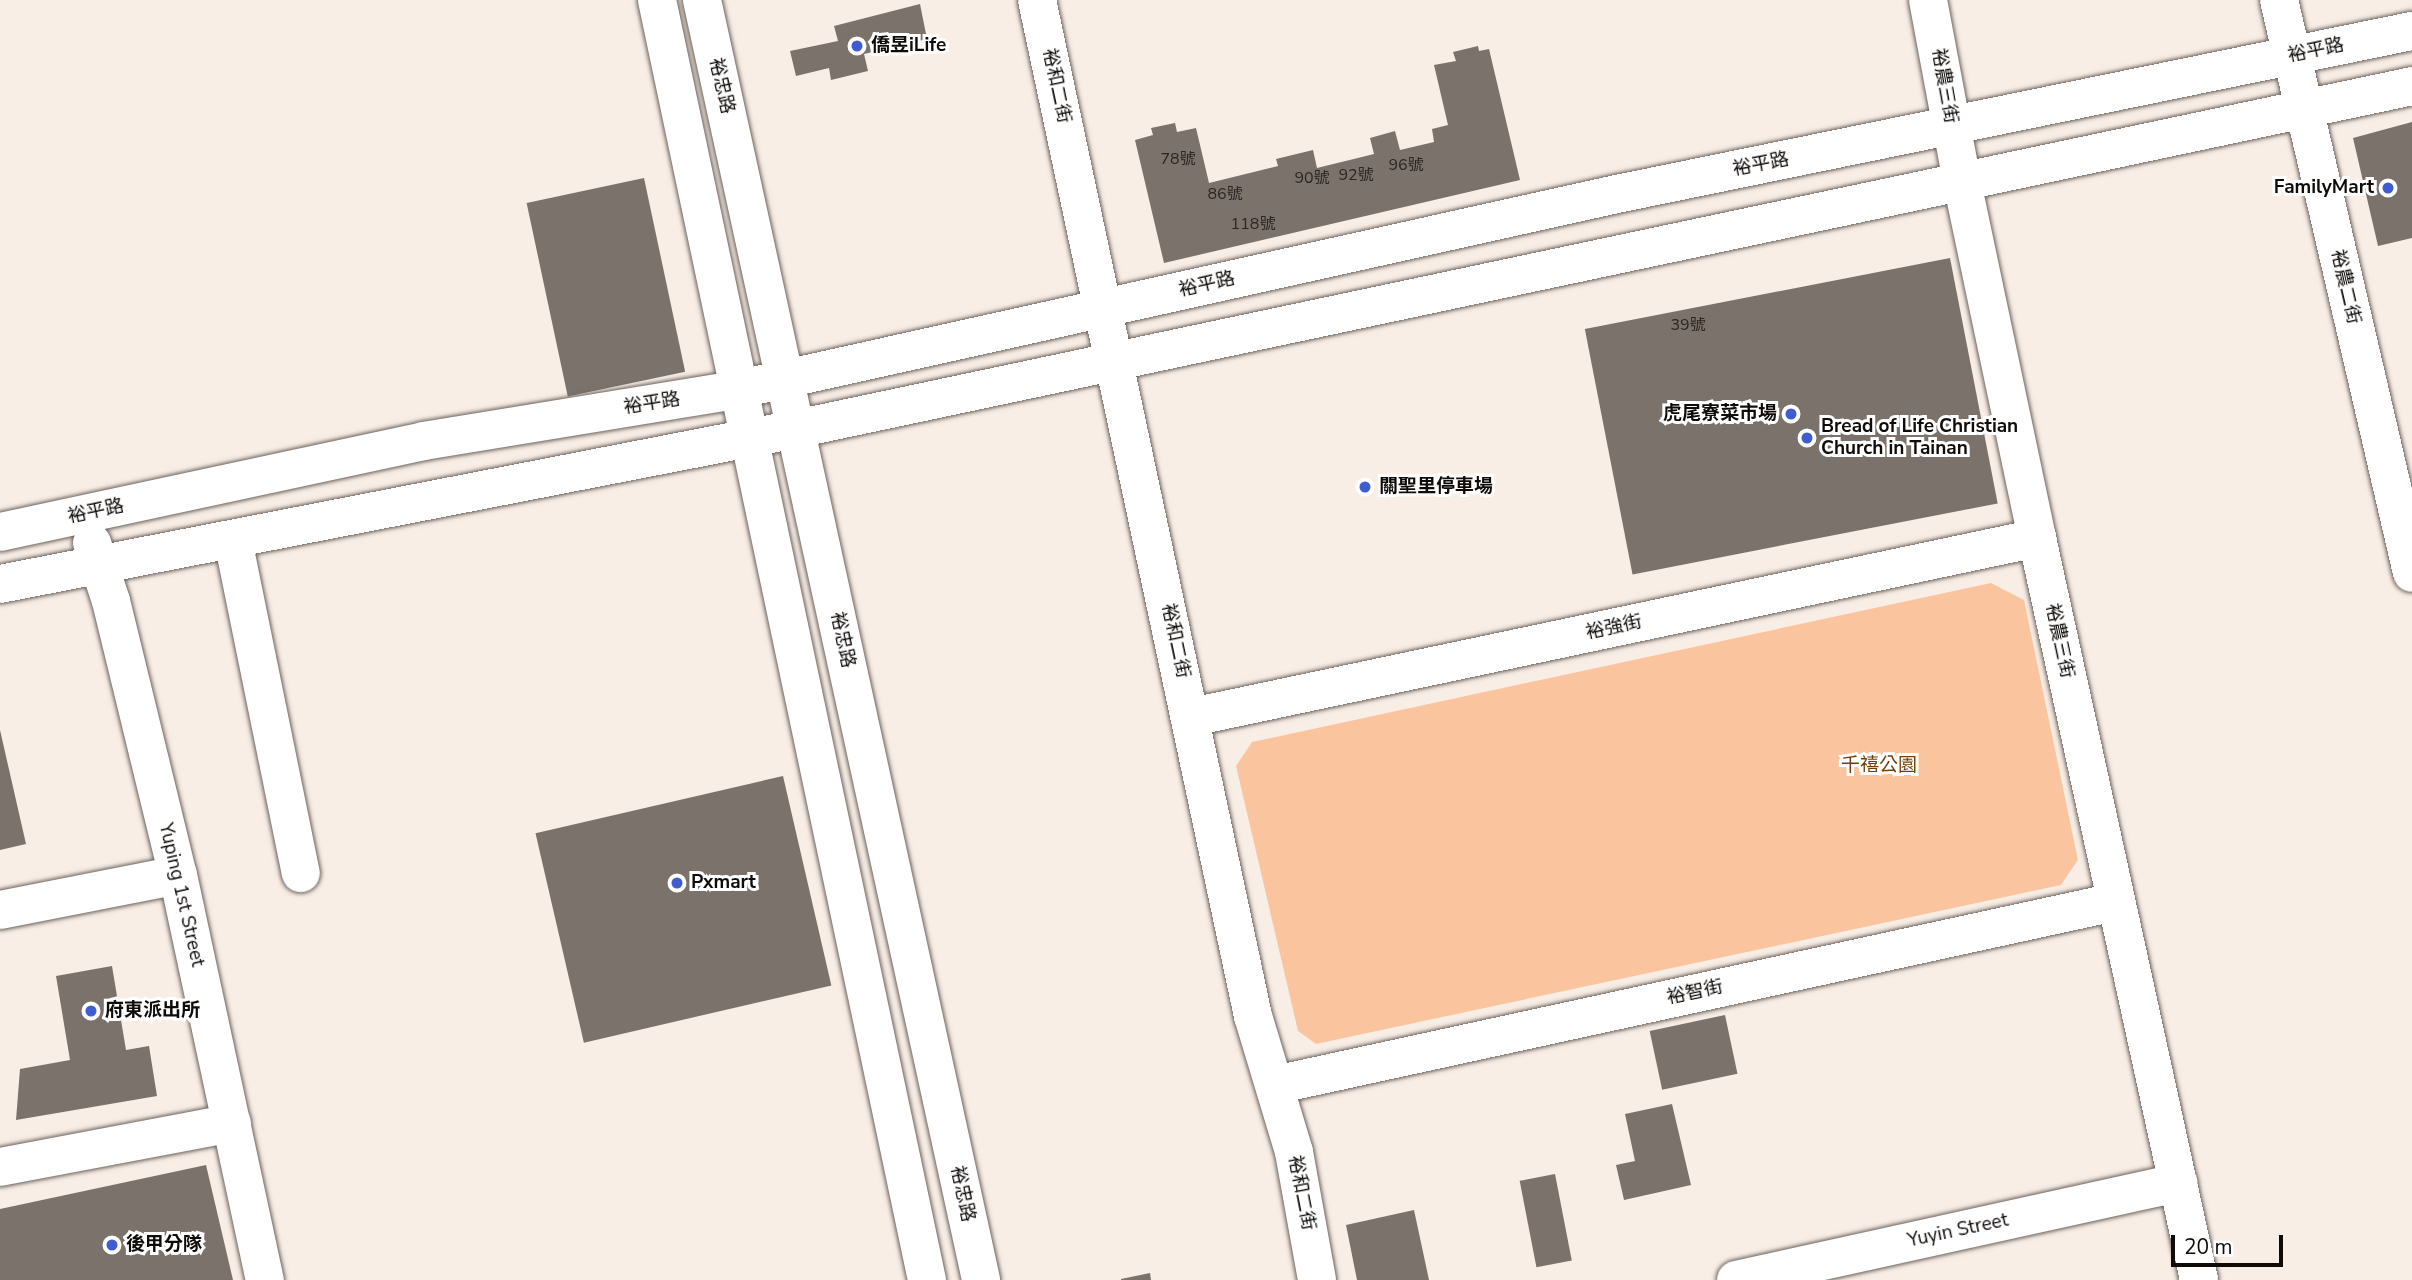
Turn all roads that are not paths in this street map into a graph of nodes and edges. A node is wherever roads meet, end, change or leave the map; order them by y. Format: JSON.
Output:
{"nodes":[{"id":1,"x":657,"y":0,"type":"edge"},
{"id":2,"x":702,"y":0,"type":"edge"},
{"id":3,"x":1037,"y":0,"type":"edge"},
{"id":4,"x":1928,"y":0,"type":"edge"},
{"id":5,"x":2279,"y":0,"type":"edge"},
{"id":6,"x":2412,"y":31,"type":"edge"},
{"id":7,"x":2291,"y":56,"type":"junction"},
{"id":8,"x":2412,"y":86,"type":"edge"},
{"id":9,"x":2303,"y":110,"type":"junction"},
{"id":10,"x":1951,"y":126,"type":"junction"},
{"id":11,"x":1962,"y":182,"type":"junction"},
{"id":12,"x":1104,"y":308,"type":"junction"},
{"id":13,"x":1115,"y":361,"type":"junction"},
{"id":14,"x":786,"y":379,"type":"junction"},
{"id":15,"x":740,"y":389,"type":"junction"},
{"id":16,"x":796,"y":429,"type":"junction"},
{"id":17,"x":750,"y":438,"type":"junction"},
{"id":18,"x":80,"y":515,"type":"junction"},
{"id":19,"x":0,"y":532,"type":"edge"},
{"id":20,"x":2037,"y":538,"type":"junction"},
{"id":21,"x":233,"y":540,"type":"junction"},
{"id":22,"x":101,"y":564,"type":"junction"},
{"id":23,"x":2412,"y":573,"type":"edge"},
{"id":24,"x":0,"y":584,"type":"edge"},
{"id":25,"x":1192,"y":717,"type":"junction"},
{"id":26,"x":301,"y":873,"type":"dead end"},
{"id":27,"x":178,"y":875,"type":"junction"},
{"id":28,"x":2115,"y":902,"type":"junction"},
{"id":29,"x":0,"y":910,"type":"edge"},
{"id":30,"x":1275,"y":1085,"type":"junction"},
{"id":31,"x":232,"y":1123,"type":"junction"},
{"id":32,"x":0,"y":1167,"type":"edge"},
{"id":33,"x":2179,"y":1183,"type":"junction"},
{"id":34,"x":265,"y":1280,"type":"edge"},
{"id":35,"x":927,"y":1280,"type":"edge"},
{"id":36,"x":981,"y":1280,"type":"edge"},
{"id":37,"x":1317,"y":1280,"type":"edge"},
{"id":38,"x":1736,"y":1280,"type":"edge"},
{"id":39,"x":2199,"y":1280,"type":"edge"}],
"edges":[{"from":1,"to":15,"type":"street"},
{"from":2,"to":14,"type":"street","name":"裕忠路"},
{"from":3,"to":12,"type":"street","name":"裕和二街"},
{"from":4,"to":10,"type":"street","name":"裕農三街"},
{"from":5,"to":7,"type":"street","name":"裕農二街"},
{"from":6,"to":7,"type":"street","name":"裕平路"},
{"from":7,"to":9,"type":"street","name":"裕農二街"},
{"from":7,"to":10,"type":"street","name":"裕平路"},
{"from":8,"to":9,"type":"street"},
{"from":9,"to":11,"type":"street"},
{"from":9,"to":23,"type":"street","name":"裕農二街"},
{"from":10,"to":11,"type":"street","name":"裕農三街"},
{"from":10,"to":12,"type":"street","name":"裕平路"},
{"from":11,"to":13,"type":"street"},
{"from":11,"to":20,"type":"street","name":"裕農三街"},
{"from":12,"to":13,"type":"street","name":"裕和二街"},
{"from":12,"to":14,"type":"street","name":"裕平路"},
{"from":13,"to":16,"type":"street"},
{"from":13,"to":25,"type":"street","name":"裕和二街"},
{"from":14,"to":15,"type":"street","name":"裕平路"},
{"from":14,"to":16,"type":"street","name":"裕忠路"},
{"from":15,"to":17,"type":"street"},
{"from":15,"to":18,"type":"street","name":"裕平路"},
{"from":16,"to":17,"type":"street"},
{"from":16,"to":36,"type":"street","name":"裕忠路"},
{"from":17,"to":21,"type":"street"},
{"from":17,"to":35,"type":"street"},
{"from":18,"to":19,"type":"street","name":"裕平路"},
{"from":18,"to":22,"type":"street","name":"Yuping 1st Street"},
{"from":20,"to":25,"type":"street","name":"裕強街"},
{"from":20,"to":28,"type":"street","name":"裕農三街"},
{"from":21,"to":22,"type":"street"},
{"from":21,"to":26,"type":"street"},
{"from":22,"to":24,"type":"street"},
{"from":22,"to":27,"type":"street","name":"Yuping 1st Street"},
{"from":25,"to":30,"type":"street","name":"裕和二街"},
{"from":27,"to":29,"type":"street"},
{"from":27,"to":31,"type":"street","name":"Yuping 1st Street"},
{"from":28,"to":30,"type":"street","name":"裕智街"},
{"from":28,"to":33,"type":"street","name":"裕農三街"},
{"from":30,"to":37,"type":"street","name":"裕和二街"},
{"from":31,"to":32,"type":"street"},
{"from":31,"to":34,"type":"street","name":"Yuping 1st Street"},
{"from":33,"to":38,"type":"street","name":"Yuyin Street"},
{"from":33,"to":39,"type":"street","name":"裕農三街"}]}
